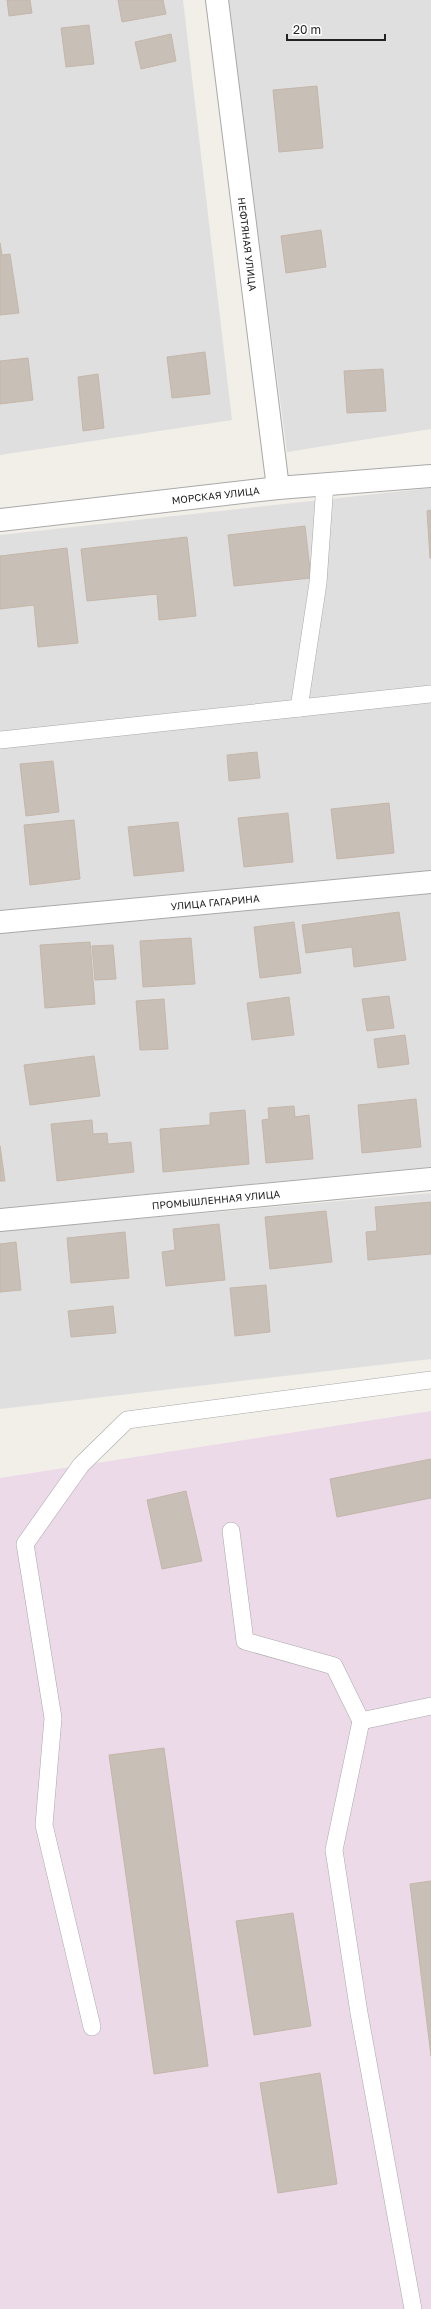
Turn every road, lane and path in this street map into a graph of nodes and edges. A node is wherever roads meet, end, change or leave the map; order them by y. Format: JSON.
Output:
{"nodes":[{"id":1,"x":217,"y":0,"type":"edge"},
{"id":2,"x":431,"y":476,"type":"edge"},
{"id":3,"x":325,"y":484,"type":"junction"},
{"id":4,"x":278,"y":488,"type":"junction"},
{"id":5,"x":0,"y":520,"type":"edge"},
{"id":6,"x":431,"y":694,"type":"edge"},
{"id":7,"x":299,"y":708,"type":"junction"},
{"id":8,"x":0,"y":740,"type":"edge"},
{"id":9,"x":431,"y":882,"type":"edge"},
{"id":10,"x":0,"y":922,"type":"edge"},
{"id":11,"x":431,"y":1179,"type":"edge"},
{"id":12,"x":0,"y":1220,"type":"edge"},
{"id":13,"x":431,"y":1380,"type":"edge"},
{"id":14,"x":232,"y":1531,"type":"dead end"},
{"id":15,"x":431,"y":1706,"type":"edge"},
{"id":16,"x":361,"y":1721,"type":"junction"},
{"id":17,"x":92,"y":2027,"type":"dead end"},
{"id":18,"x":413,"y":2309,"type":"edge"}],
"edges":[{"from":1,"to":4,"type":"street","name":"НЕФТЯНАЯ УЛИЦА"},
{"from":2,"to":3,"type":"street","name":"МОРСКАЯ УЛИЦА"},
{"from":3,"to":4,"type":"street","name":"МОРСКАЯ УЛИЦА"},
{"from":3,"to":7,"type":"lane"},
{"from":4,"to":5,"type":"street","name":"МОРСКАЯ УЛИЦА"},
{"from":6,"to":7,"type":"lane"},
{"from":7,"to":8,"type":"lane"},
{"from":9,"to":10,"type":"street","name":"УЛИЦА ГАГАРИНА"},
{"from":11,"to":12,"type":"street","name":"ПРОМЫШЛЕННАЯ УЛИЦА"},
{"from":13,"to":17,"type":"lane"},
{"from":14,"to":16,"type":"lane"},
{"from":15,"to":16,"type":"lane"},
{"from":16,"to":18,"type":"lane"}]}
